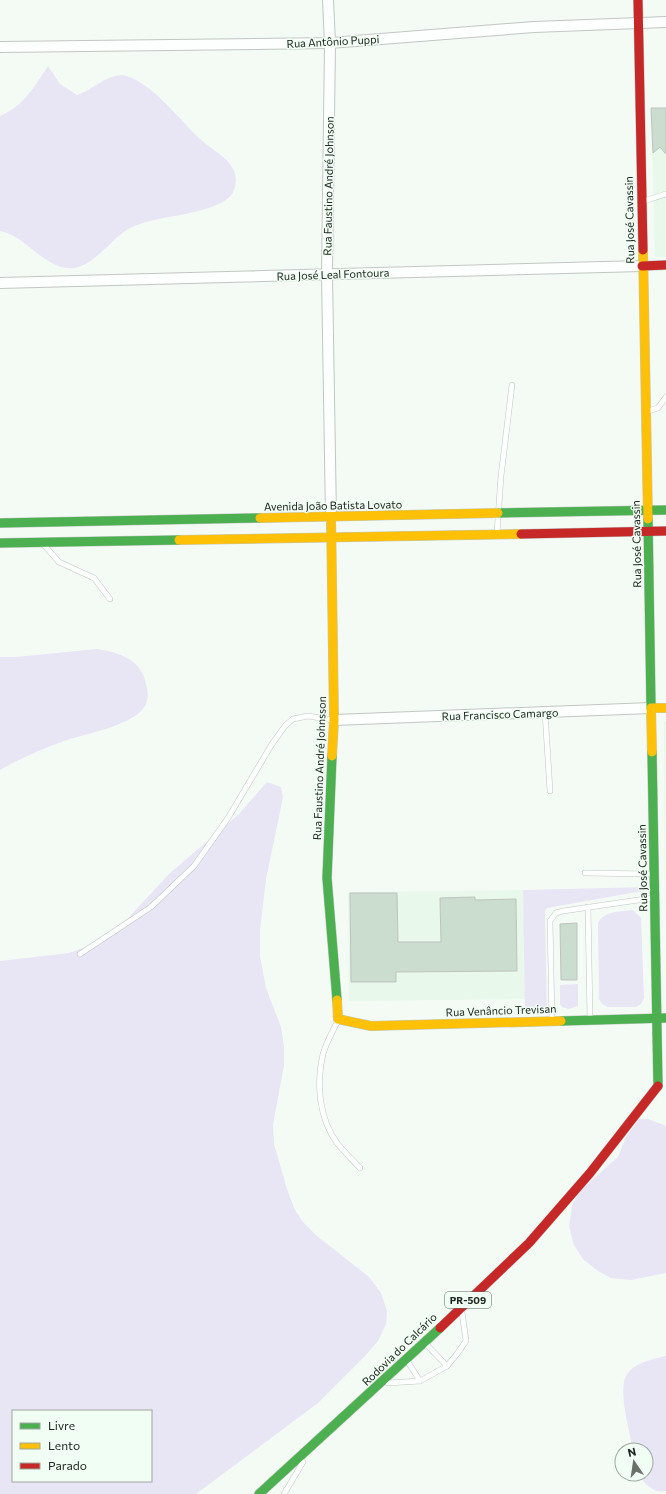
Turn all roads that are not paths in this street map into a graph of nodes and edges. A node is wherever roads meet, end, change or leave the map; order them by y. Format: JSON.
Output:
{"nodes":[{"id":1,"x":328,"y":0,"type":"edge"},
{"id":2,"x":638,"y":0,"type":"edge"},
{"id":3,"x":666,"y":22,"type":"edge"},
{"id":4,"x":638,"y":23,"type":"junction"},
{"id":5,"x":330,"y":43,"type":"junction"},
{"id":6,"x":0,"y":47,"type":"edge"},
{"id":7,"x":666,"y":194,"type":"edge"},
{"id":8,"x":641,"y":202,"type":"junction"},
{"id":9,"x":666,"y":265,"type":"edge"},
{"id":10,"x":642,"y":266,"type":"junction"},
{"id":11,"x":327,"y":275,"type":"junction"},
{"id":12,"x":0,"y":283,"type":"edge"},
{"id":13,"x":512,"y":385,"type":"dead end"},
{"id":14,"x":666,"y":397,"type":"edge"},
{"id":15,"x":645,"y":412,"type":"junction"},
{"id":16,"x":647,"y":510,"type":"junction"},
{"id":17,"x":666,"y":510,"type":"edge"},
{"id":18,"x":498,"y":514,"type":"junction"},
{"id":19,"x":331,"y":517,"type":"junction"},
{"id":20,"x":583,"y":522,"type":"junction"},
{"id":21,"x":0,"y":523,"type":"edge"},
{"id":22,"x":647,"y":531,"type":"junction"},
{"id":23,"x":666,"y":531,"type":"edge"},
{"id":24,"x":498,"y":535,"type":"junction"},
{"id":25,"x":331,"y":537,"type":"junction"},
{"id":26,"x":42,"y":542,"type":"junction"},
{"id":27,"x":0,"y":543,"type":"edge"},
{"id":28,"x":110,"y":599,"type":"dead end"},
{"id":29,"x":651,"y":708,"type":"junction"},
{"id":30,"x":666,"y":708,"type":"edge"},
{"id":31,"x":545,"y":712,"type":"junction"},
{"id":32,"x":334,"y":720,"type":"junction"},
{"id":33,"x":550,"y":791,"type":"dead end"},
{"id":34,"x":585,"y":873,"type":"dead end"},
{"id":35,"x":654,"y":874,"type":"junction"},
{"id":36,"x":655,"y":898,"type":"junction"},
{"id":37,"x":588,"y":907,"type":"junction"},
{"id":38,"x":80,"y":954,"type":"dead end"},
{"id":39,"x":661,"y":1018,"type":"edge"},
{"id":40,"x":338,"y":1019,"type":"junction"},
{"id":41,"x":590,"y":1020,"type":"junction"},
{"id":42,"x":552,"y":1021,"type":"junction"},
{"id":43,"x":666,"y":1077,"type":"edge"},
{"id":44,"x":658,"y":1088,"type":"junction"},
{"id":45,"x":360,"y":1168,"type":"dead end"},
{"id":46,"x":461,"y":1307,"type":"junction"},
{"id":47,"x":424,"y":1342,"type":"junction"},
{"id":48,"x":406,"y":1359,"type":"junction"},
{"id":49,"x":447,"y":1366,"type":"junction"},
{"id":50,"x":420,"y":1381,"type":"junction"},
{"id":51,"x":380,"y":1384,"type":"junction"},
{"id":52,"x":313,"y":1445,"type":"junction"},
{"id":53,"x":259,"y":1494,"type":"edge"},
{"id":54,"x":284,"y":1494,"type":"edge"}],
"edges":[{"from":1,"to":5,"type":"street","name":"Rua Faustino André Johnson"},
{"from":2,"to":4,"type":"street","name":"Rua José Cavassin"},
{"from":3,"to":4,"type":"street","name":"Rua Antônio Puppi"},
{"from":4,"to":5,"type":"street","name":"Rua Antônio Puppi"},
{"from":4,"to":8,"type":"street","name":"Rua José Cavassin"},
{"from":5,"to":6,"type":"street","name":"Rua Antônio Puppi"},
{"from":5,"to":11,"type":"street","name":"Rua Faustino André Johnson"},
{"from":7,"to":8,"type":"lane"},
{"from":8,"to":10,"type":"street","name":"Rua José Cavassin"},
{"from":9,"to":10,"type":"street","name":"Rua José Leal Fontoura"},
{"from":10,"to":11,"type":"street","name":"Rua José Leal Fontoura"},
{"from":10,"to":15,"type":"street","name":"Rua José Cavassin"},
{"from":11,"to":12,"type":"street","name":"Rua José Leal Fontoura"},
{"from":11,"to":19,"type":"street","name":"Rua Faustino André Johnson"},
{"from":13,"to":18,"type":"lane"},
{"from":14,"to":15,"type":"lane"},
{"from":15,"to":16,"type":"street","name":"Rua José Cavassin"},
{"from":16,"to":17,"type":"street","name":"Avenida João Batista Lovato"},
{"from":16,"to":20,"type":"street","name":"Avenida João Batista Lovato"},
{"from":16,"to":22,"type":"street","name":"Rua José Cavassin"},
{"from":18,"to":19,"type":"street","name":"Avenida João Batista Lovato"},
{"from":18,"to":20,"type":"street","name":"Avenida João Batista Lovato"},
{"from":18,"to":24,"type":"lane"},
{"from":19,"to":21,"type":"street","name":"Avenida João Batista Lovato"},
{"from":19,"to":25,"type":"street","name":"Rua Faustino André Johnsson"},
{"from":20,"to":22,"type":"street","name":"Avenida João Batista Lovato"},
{"from":20,"to":24,"type":"street","name":"Avenida João Batista Lovato"},
{"from":22,"to":23,"type":"street","name":"Avenida João Batista Lovato"},
{"from":22,"to":29,"type":"street","name":"Rua José Cavassin"},
{"from":24,"to":25,"type":"street","name":"Avenida João Batista Lovato"},
{"from":25,"to":26,"type":"street","name":"Avenida João Batista Lovato"},
{"from":25,"to":32,"type":"street","name":"Rua Faustino André Johnsson"},
{"from":26,"to":27,"type":"street","name":"Avenida João Batista Lovato"},
{"from":26,"to":28,"type":"lane"},
{"from":29,"to":30,"type":"street","name":"Rua Francisco Camargo"},
{"from":29,"to":31,"type":"street","name":"Rua Francisco Camargo"},
{"from":29,"to":35,"type":"street","name":"Rua José Cavassin"},
{"from":31,"to":32,"type":"street","name":"Rua Francisco Camargo"},
{"from":31,"to":33,"type":"lane"},
{"from":32,"to":38,"type":"lane"},
{"from":32,"to":40,"type":"street","name":"Rua Faustino André Johnsson"},
{"from":34,"to":35,"type":"lane"},
{"from":35,"to":36,"type":"street","name":"Rua José Cavassin"},
{"from":36,"to":37,"type":"lane"},
{"from":36,"to":39,"type":"street","name":"Rua José Cavassin"},
{"from":37,"to":41,"type":"lane"},
{"from":37,"to":42,"type":"lane"},
{"from":39,"to":41,"type":"street","name":"Rua Venâncio Trevisan"},
{"from":39,"to":44,"type":"street","name":"Rua José Cavassin"},
{"from":40,"to":42,"type":"street","name":"Rua Venâncio Trevisan"},
{"from":40,"to":45,"type":"lane"},
{"from":41,"to":42,"type":"street","name":"Rua Venâncio Trevisan"},
{"from":43,"to":44,"type":"street","number":"PR-509"},
{"from":44,"to":46,"type":"street","name":"Rodovia do Calcário","number":"PR-509"},
{"from":46,"to":47,"type":"street","name":"Rodovia do Calcário","number":"PR-509"},
{"from":46,"to":49,"type":"lane"},
{"from":47,"to":48,"type":"street","name":"Rodovia do Calcário","number":"PR-509"},
{"from":47,"to":49,"type":"lane"},
{"from":48,"to":50,"type":"lane"},
{"from":48,"to":51,"type":"street","name":"Rodovia do Calcário","number":"PR-509"},
{"from":49,"to":50,"type":"lane"},
{"from":50,"to":51,"type":"lane"},
{"from":51,"to":52,"type":"street","name":"Rodovia do Calcário","number":"PR-509"},
{"from":52,"to":53,"type":"street","name":"Rodovia do Calcário","number":"PR-509"},
{"from":52,"to":54,"type":"lane"}]}
